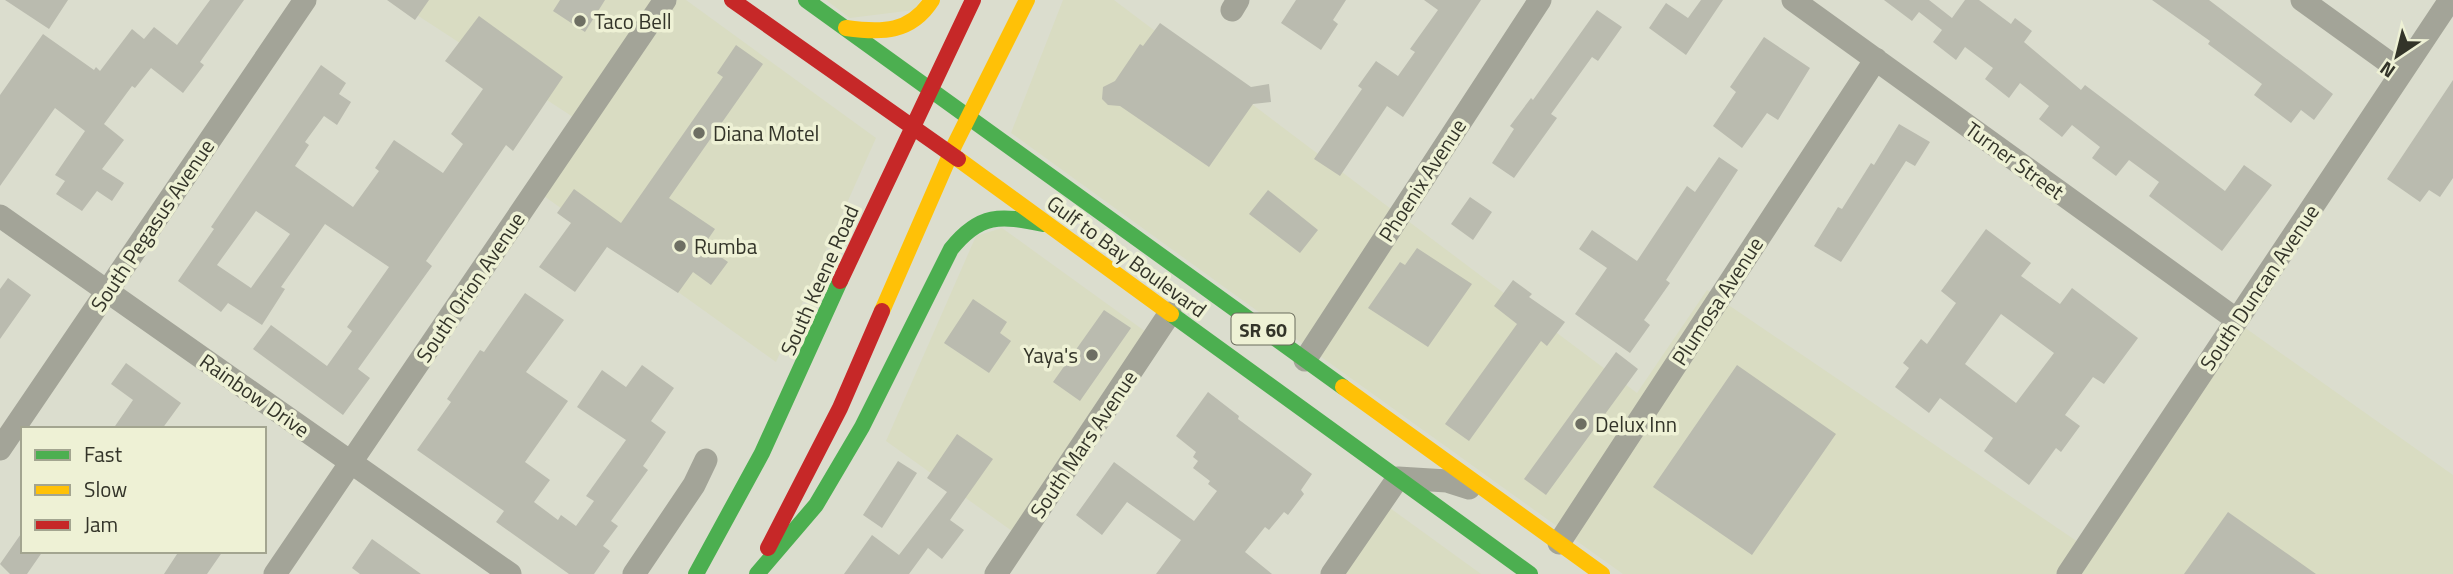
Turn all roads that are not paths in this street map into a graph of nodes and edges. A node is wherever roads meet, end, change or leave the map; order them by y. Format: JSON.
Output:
{"nodes":[{"id":1,"x":305,"y":0,"type":"edge"},
{"id":2,"x":664,"y":0,"type":"edge"},
{"id":3,"x":732,"y":0,"type":"edge"},
{"id":4,"x":806,"y":0,"type":"edge"},
{"id":5,"x":933,"y":0,"type":"edge"},
{"id":6,"x":973,"y":0,"type":"edge"},
{"id":7,"x":1027,"y":0,"type":"edge"},
{"id":8,"x":1540,"y":0,"type":"edge"},
{"id":9,"x":1793,"y":0,"type":"edge"},
{"id":10,"x":2302,"y":0,"type":"edge"},
{"id":11,"x":2450,"y":0,"type":"edge"},
{"id":12,"x":846,"y":29,"type":"junction"},
{"id":13,"x":1876,"y":59,"type":"junction"},
{"id":14,"x":2402,"y":72,"type":"junction"},
{"id":15,"x":930,"y":89,"type":"junction"},
{"id":16,"x":968,"y":116,"type":"junction"},
{"id":17,"x":911,"y":127,"type":"junction"},
{"id":18,"x":951,"y":154,"type":"junction"},
{"id":19,"x":0,"y":216,"type":"edge"},
{"id":20,"x":1047,"y":225,"type":"junction"},
{"id":21,"x":107,"y":292,"type":"junction"},
{"id":22,"x":1170,"y":313,"type":"junction"},
{"id":23,"x":2237,"y":320,"type":"junction"},
{"id":24,"x":1305,"y":360,"type":"junction"},
{"id":25,"x":0,"y":449,"type":"edge"},
{"id":26,"x":706,"y":460,"type":"dead end"},
{"id":27,"x":351,"y":462,"type":"junction"},
{"id":28,"x":1398,"y":478,"type":"junction"},
{"id":29,"x":1493,"y":495,"type":"junction"},
{"id":30,"x":1559,"y":543,"type":"junction"},
{"id":31,"x":275,"y":574,"type":"edge"},
{"id":32,"x":510,"y":574,"type":"edge"},
{"id":33,"x":634,"y":574,"type":"edge"},
{"id":34,"x":696,"y":574,"type":"edge"},
{"id":35,"x":755,"y":574,"type":"edge"},
{"id":36,"x":996,"y":574,"type":"edge"},
{"id":37,"x":1332,"y":574,"type":"edge"},
{"id":38,"x":1530,"y":574,"type":"edge"},
{"id":39,"x":1602,"y":574,"type":"edge"},
{"id":40,"x":2068,"y":574,"type":"edge"}],
"edges":[{"from":1,"to":21,"type":"street","name":"South Pegasus Avenue"},
{"from":2,"to":27,"type":"street","name":"South Orion Avenue"},
{"from":3,"to":17,"type":"main road","name":"Gulf to Bay Boulevard","number":"SR 60"},
{"from":4,"to":12,"type":"main road","name":"Gulf to Bay Boulevard","number":"SR 60"},
{"from":5,"to":12,"type":"main road"},
{"from":6,"to":15,"type":"main road","name":"South Keene Road"},
{"from":7,"to":16,"type":"main road"},
{"from":8,"to":24,"type":"street","name":"Phoenix Avenue"},
{"from":9,"to":13,"type":"street","name":"Turner Street"},
{"from":10,"to":14,"type":"street"},
{"from":11,"to":14,"type":"street","name":"South Duncan Avenue"},
{"from":12,"to":15,"type":"main road","name":"Gulf to Bay Boulevard","number":"SR 60"},
{"from":13,"to":23,"type":"street","name":"Turner Street"},
{"from":13,"to":30,"type":"street","name":"Plumosa Avenue"},
{"from":14,"to":23,"type":"street","name":"South Duncan Avenue"},
{"from":15,"to":16,"type":"main road","name":"Gulf to Bay Boulevard","number":"SR 60"},
{"from":15,"to":17,"type":"main road","name":"South Keene Road"},
{"from":16,"to":18,"type":"main road"},
{"from":16,"to":24,"type":"main road","name":"Gulf to Bay Boulevard","number":"SR 60"},
{"from":17,"to":18,"type":"main road","name":"Gulf to Bay Boulevard","number":"SR 60"},
{"from":17,"to":34,"type":"main road","name":"South Keene Road"},
{"from":18,"to":20,"type":"main road","name":"Gulf to Bay Boulevard","number":"SR 60"},
{"from":18,"to":35,"type":"main road"},
{"from":19,"to":21,"type":"street","name":"Rainbow Drive"},
{"from":20,"to":22,"type":"main road","name":"Gulf to Bay Boulevard","number":"SR 60"},
{"from":20,"to":35,"type":"main road"},
{"from":21,"to":25,"type":"street","name":"South Pegasus Avenue"},
{"from":21,"to":27,"type":"street","name":"Rainbow Drive"},
{"from":22,"to":28,"type":"main road","name":"Gulf to Bay Boulevard","number":"SR 60"},
{"from":22,"to":36,"type":"street","name":"South Mars Avenue"},
{"from":23,"to":40,"type":"street","name":"South Duncan Avenue"},
{"from":24,"to":29,"type":"main road","name":"Gulf to Bay Boulevard","number":"SR 60"},
{"from":26,"to":33,"type":"street"},
{"from":27,"to":31,"type":"street","name":"South Orion Avenue"},
{"from":27,"to":32,"type":"street","name":"Rainbow Drive"},
{"from":28,"to":29,"type":"street"},
{"from":28,"to":37,"type":"street"},
{"from":28,"to":38,"type":"main road","name":"Gulf to Bay Boulevard","number":"SR 60"},
{"from":29,"to":30,"type":"main road","name":"Gulf to Bay Boulevard","number":"SR 60"},
{"from":30,"to":39,"type":"main road","name":"Gulf to Bay Boulevard","number":"SR 60"}]}
